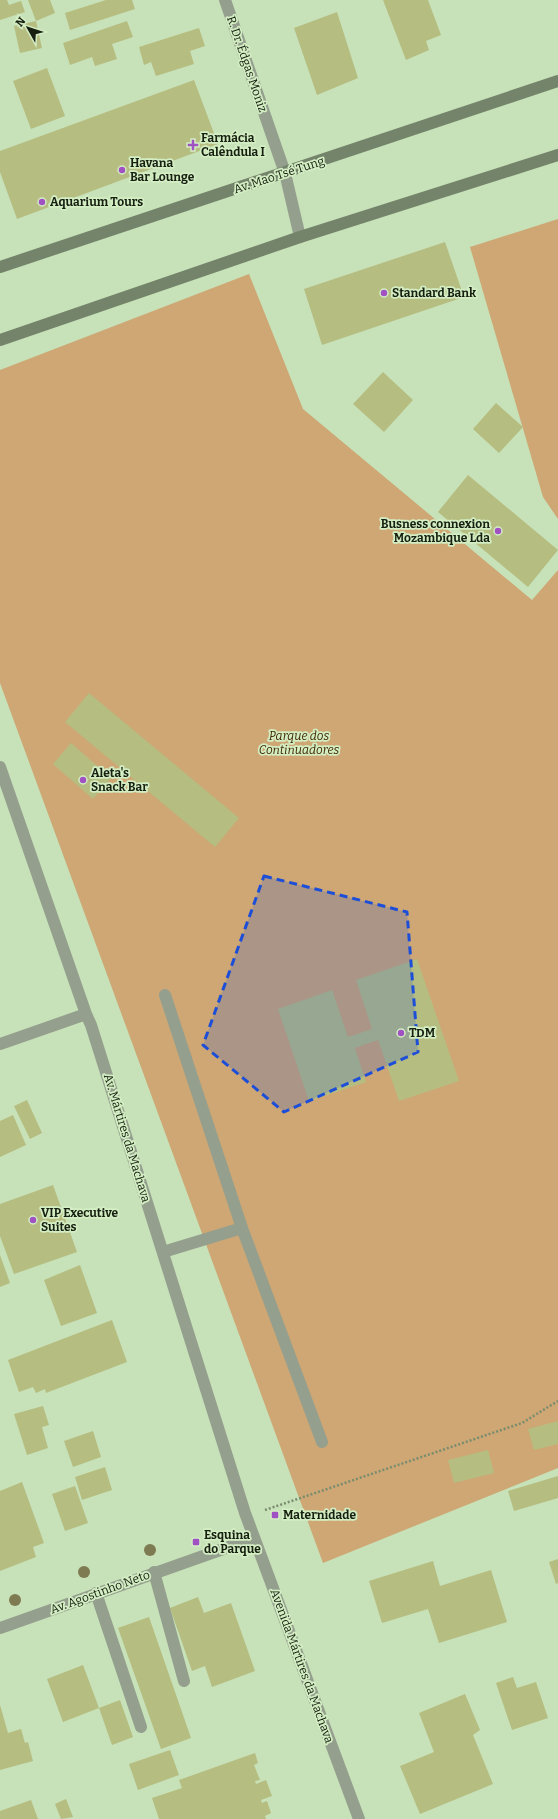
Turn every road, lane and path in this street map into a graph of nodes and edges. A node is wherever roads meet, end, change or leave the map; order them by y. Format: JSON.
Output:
{"nodes":[{"id":1,"x":225,"y":0,"type":"edge"},
{"id":2,"x":558,"y":81,"type":"edge"},
{"id":3,"x":558,"y":155,"type":"edge"},
{"id":4,"x":285,"y":173,"type":"junction"},
{"id":5,"x":300,"y":237,"type":"junction"},
{"id":6,"x":0,"y":267,"type":"edge"},
{"id":7,"x":0,"y":340,"type":"edge"},
{"id":8,"x":0,"y":767,"type":"edge"},
{"id":9,"x":165,"y":995,"type":"dead end"},
{"id":10,"x":86,"y":1014,"type":"junction"},
{"id":11,"x":0,"y":1044,"type":"edge"},
{"id":12,"x":242,"y":1228,"type":"junction"},
{"id":13,"x":163,"y":1252,"type":"junction"},
{"id":14,"x":558,"y":1401,"type":"edge"},
{"id":15,"x":322,"y":1442,"type":"dead end"},
{"id":16,"x":246,"y":1515,"type":"junction"},
{"id":17,"x":254,"y":1538,"type":"junction"},
{"id":18,"x":154,"y":1572,"type":"junction"},
{"id":19,"x":96,"y":1593,"type":"junction"},
{"id":20,"x":0,"y":1628,"type":"edge"},
{"id":21,"x":184,"y":1681,"type":"dead end"},
{"id":22,"x":141,"y":1727,"type":"dead end"},
{"id":23,"x":359,"y":1819,"type":"edge"}],
"edges":[{"from":1,"to":4,"type":"street","name":"R. Dr. Édgas Moniz"},
{"from":2,"to":4,"type":"main road","name":"Av. Mao Tsé Tung"},
{"from":3,"to":5,"type":"main road"},
{"from":4,"to":5,"type":"street","name":"R. Dr. Édgas Moniz"},
{"from":4,"to":6,"type":"main road","name":"Av. Mao Tsé Tung"},
{"from":5,"to":7,"type":"main road"},
{"from":8,"to":10,"type":"street","name":"Av. Mártires da Machava"},
{"from":9,"to":12,"type":"street"},
{"from":10,"to":11,"type":"street"},
{"from":10,"to":13,"type":"street","name":"Av. Mártires da Machava"},
{"from":12,"to":13,"type":"street"},
{"from":12,"to":15,"type":"street"},
{"from":13,"to":16,"type":"street","name":"Av. Mártires da Machava"},
{"from":14,"to":16,"type":"path"},
{"from":16,"to":17,"type":"street","name":"Avenida Mártires da Machava"},
{"from":17,"to":18,"type":"street","name":"Av. Agostinho Neto"},
{"from":17,"to":23,"type":"street","name":"Avenida Mártires da Machava"},
{"from":18,"to":19,"type":"street","name":"Av. Agostinho Neto"},
{"from":18,"to":21,"type":"street"},
{"from":19,"to":20,"type":"street","name":"Av. Agostinho Neto"},
{"from":19,"to":22,"type":"street"}]}
